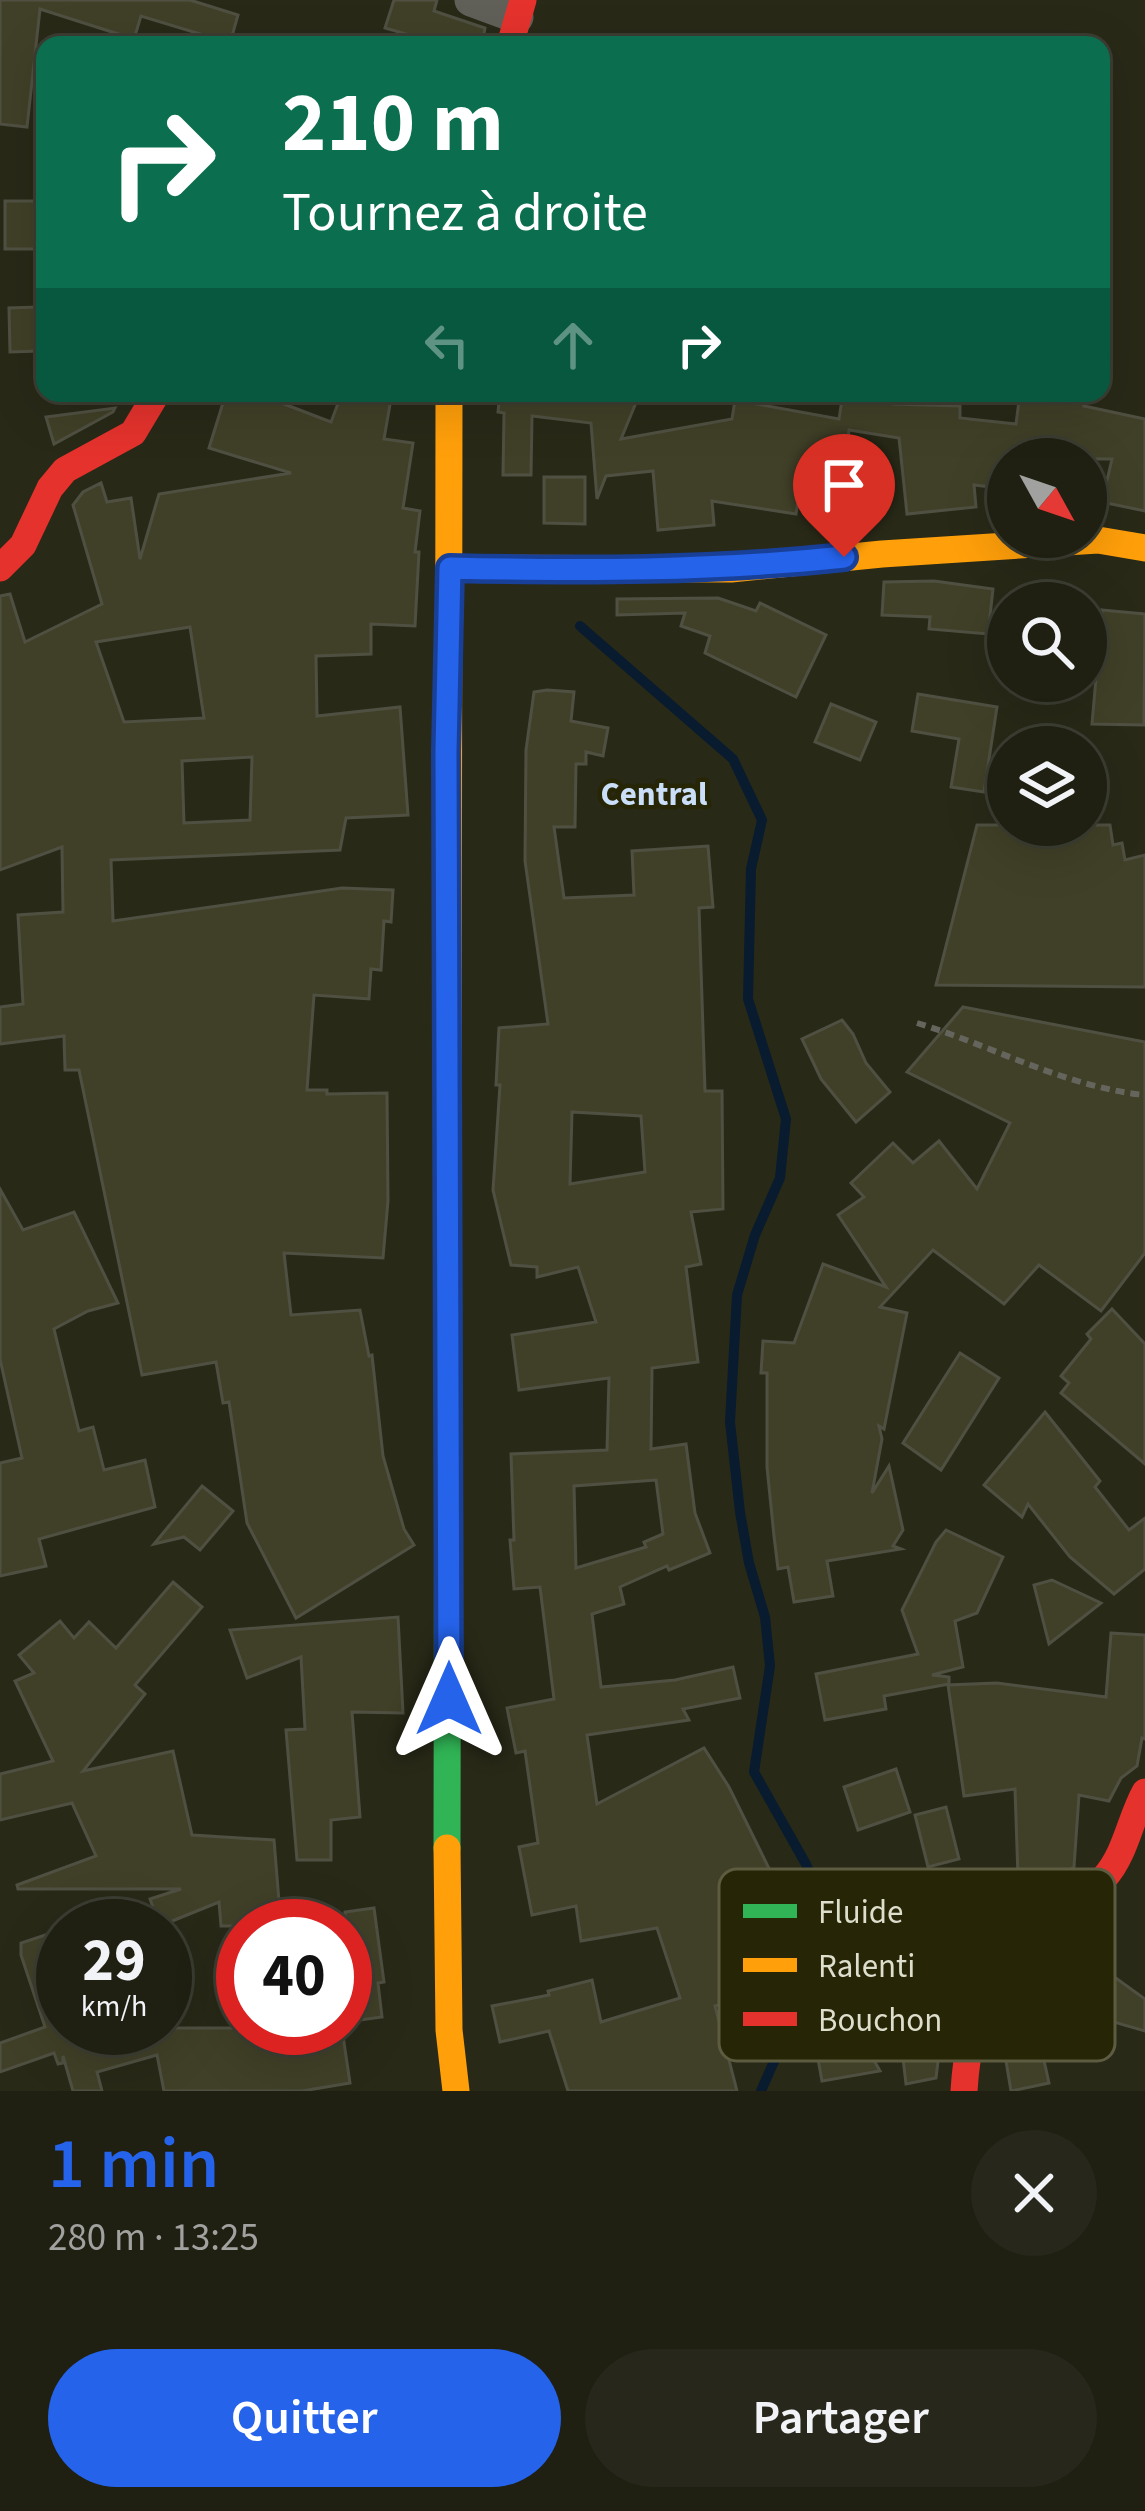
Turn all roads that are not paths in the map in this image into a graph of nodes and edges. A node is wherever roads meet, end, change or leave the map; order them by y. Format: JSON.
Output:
{"nodes":[{"id":1,"x":471,"y":0,"type":"edge"},
{"id":2,"x":517,"y":21,"type":"edge"},
{"id":3,"x":152,"y":402,"type":"edge"},
{"id":4,"x":449,"y":402,"type":"edge"},
{"id":5,"x":1145,"y":548,"type":"edge"},
{"id":6,"x":0,"y":568,"type":"edge"},
{"id":7,"x":450,"y":568,"type":"junction"},
{"id":8,"x":1145,"y":1792,"type":"edge"},
{"id":9,"x":1110,"y":1869,"type":"edge"},
{"id":10,"x":965,"y":2061,"type":"edge"},
{"id":11,"x":456,"y":2091,"type":"edge"},
{"id":12,"x":964,"y":2091,"type":"edge"}],
"edges":[{"from":1,"to":2,"type":"street"},
{"from":3,"to":6,"type":"street"},
{"from":4,"to":7,"type":"street"},
{"from":5,"to":7,"type":"street"},
{"from":7,"to":11,"type":"street"},
{"from":8,"to":9,"type":"street"},
{"from":10,"to":12,"type":"street"}]}
